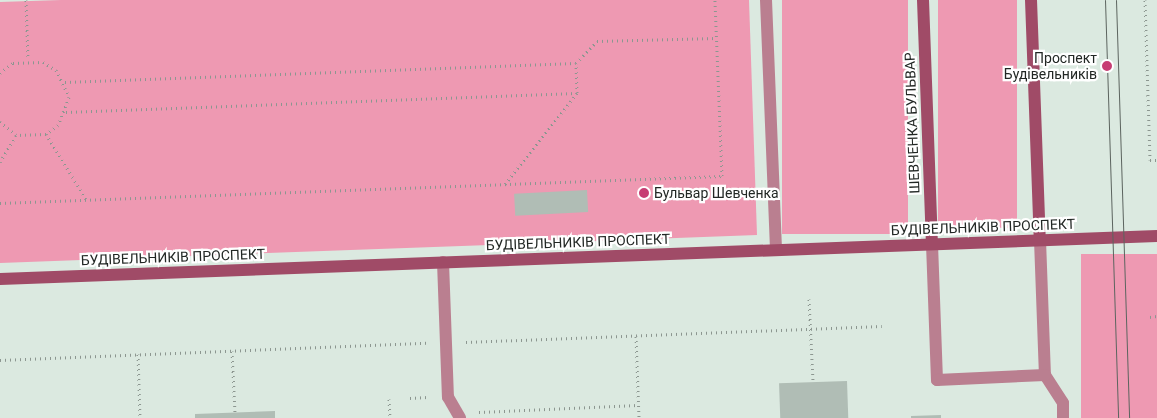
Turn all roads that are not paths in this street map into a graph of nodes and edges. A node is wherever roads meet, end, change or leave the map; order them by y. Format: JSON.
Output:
{"nodes":[{"id":1,"x":766,"y":0,"type":"edge"},
{"id":2,"x":923,"y":0,"type":"edge"},
{"id":3,"x":1032,"y":0,"type":"edge"},
{"id":4,"x":1157,"y":236,"type":"edge"},
{"id":5,"x":1040,"y":240,"type":"junction"},
{"id":6,"x":932,"y":244,"type":"junction"},
{"id":7,"x":776,"y":250,"type":"junction"},
{"id":8,"x":443,"y":262,"type":"junction"},
{"id":9,"x":0,"y":279,"type":"edge"},
{"id":10,"x":1045,"y":375,"type":"junction"},
{"id":11,"x":458,"y":415,"type":"edge"},
{"id":12,"x":1063,"y":418,"type":"edge"}],
"edges":[{"from":1,"to":7,"type":"street"},
{"from":2,"to":6,"type":"main road","name":"ШЕВЧЕНКА БУЛЬВАР"},
{"from":3,"to":5,"type":"main road"},
{"from":4,"to":5,"type":"main road","name":"БУДІВЕЛЬНИКІВ ПРОСПЕКТ"},
{"from":5,"to":6,"type":"main road","name":"БУДІВЕЛЬНИКІВ ПРОСПЕКТ"},
{"from":5,"to":10,"type":"street"},
{"from":6,"to":7,"type":"main road","name":"БУДІВЕЛЬНИКІВ ПРОСПЕКТ"},
{"from":6,"to":10,"type":"street"},
{"from":7,"to":8,"type":"main road","name":"БУДІВЕЛЬНИКІВ ПРОСПЕКТ"},
{"from":8,"to":9,"type":"main road","name":"БУДІВЕЛЬНИКІВ ПРОСПЕКТ"},
{"from":8,"to":11,"type":"street"},
{"from":10,"to":12,"type":"street"}]}
